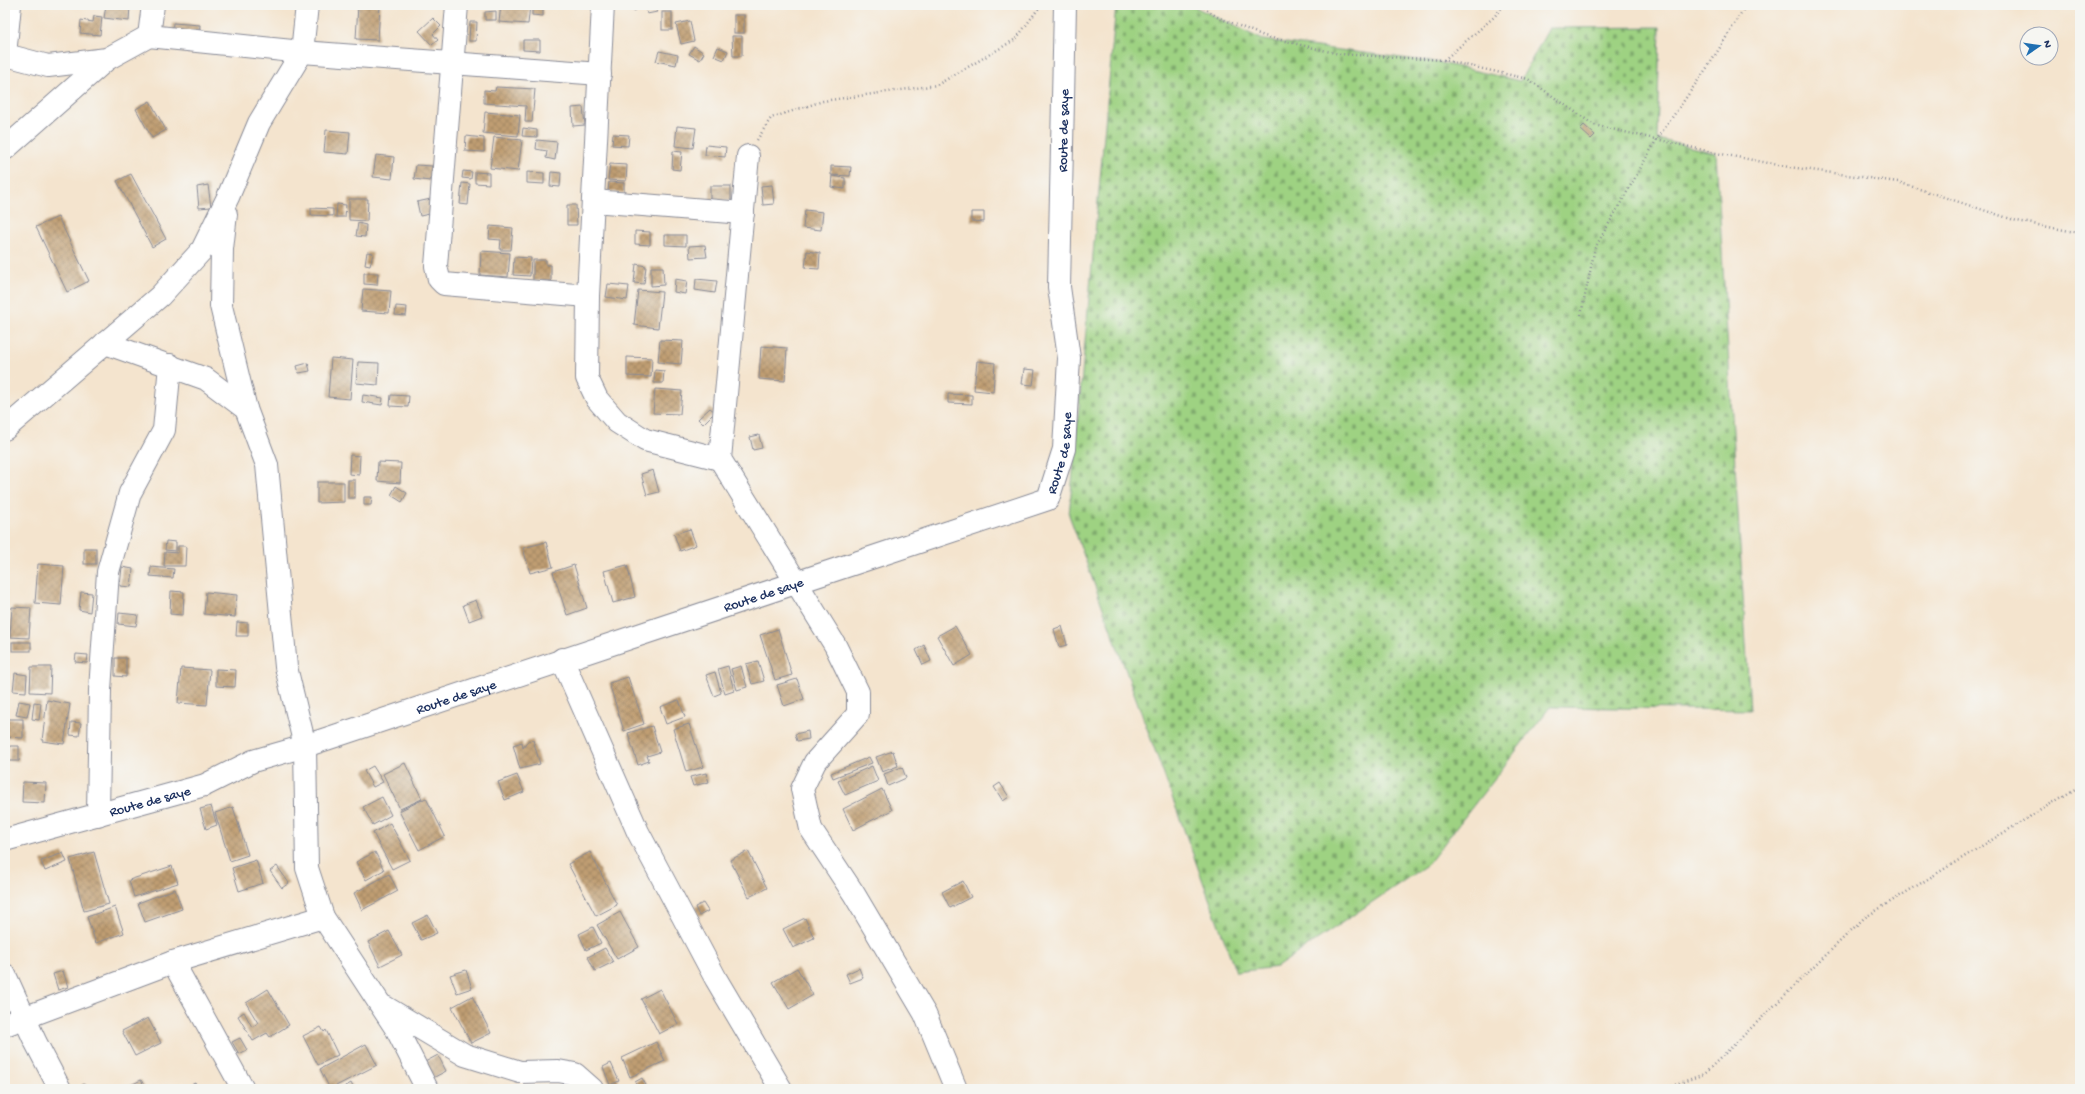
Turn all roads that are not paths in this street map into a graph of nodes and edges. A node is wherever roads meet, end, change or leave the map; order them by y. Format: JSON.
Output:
{"nodes":[{"id":1,"x":10,"y":5,"type":"edge"},
{"id":2,"x":153,"y":5,"type":"edge"},
{"id":3,"x":307,"y":5,"type":"edge"},
{"id":4,"x":457,"y":5,"type":"edge"},
{"id":5,"x":603,"y":5,"type":"edge"},
{"id":6,"x":1065,"y":5,"type":"edge"},
{"id":7,"x":150,"y":36,"type":"junction"},
{"id":8,"x":302,"y":52,"type":"junction"},
{"id":9,"x":6,"y":55,"type":"edge"},
{"id":10,"x":107,"y":59,"type":"junction"},
{"id":11,"x":453,"y":63,"type":"junction"},
{"id":12,"x":600,"y":74,"type":"junction"},
{"id":13,"x":5,"y":149,"type":"edge"},
{"id":14,"x":748,"y":156,"type":"road end"},
{"id":15,"x":228,"y":197,"type":"junction"},
{"id":16,"x":593,"y":201,"type":"junction"},
{"id":17,"x":742,"y":213,"type":"junction"},
{"id":18,"x":588,"y":296,"type":"junction"},
{"id":19,"x":106,"y":343,"type":"junction"},
{"id":20,"x":170,"y":365,"type":"junction"},
{"id":21,"x":246,"y":409,"type":"junction"},
{"id":22,"x":5,"y":429,"type":"edge"},
{"id":23,"x":720,"y":459,"type":"junction"},
{"id":24,"x":797,"y":582,"type":"junction"},
{"id":25,"x":562,"y":659,"type":"junction"},
{"id":26,"x":304,"y":746,"type":"junction"},
{"id":27,"x":98,"y":815,"type":"junction"},
{"id":28,"x":5,"y":840,"type":"edge"},
{"id":29,"x":323,"y":917,"type":"junction"},
{"id":30,"x":172,"y":962,"type":"junction"},
{"id":31,"x":5,"y":975,"type":"edge"},
{"id":32,"x":381,"y":1005,"type":"junction"},
{"id":33,"x":15,"y":1022,"type":"edge"},
{"id":34,"x":60,"y":1089,"type":"edge"},
{"id":35,"x":243,"y":1089,"type":"edge"},
{"id":36,"x":426,"y":1089,"type":"edge"},
{"id":37,"x":592,"y":1089,"type":"edge"},
{"id":38,"x":781,"y":1089,"type":"edge"},
{"id":39,"x":956,"y":1089,"type":"edge"}],
"edges":[{"from":1,"to":9,"type":"street"},
{"from":2,"to":7,"type":"street"},
{"from":3,"to":8,"type":"street"},
{"from":4,"to":11,"type":"street"},
{"from":5,"to":12,"type":"street"},
{"from":6,"to":24,"type":"street","name":"Route de saye"},
{"from":7,"to":8,"type":"street"},
{"from":7,"to":10,"type":"street"},
{"from":8,"to":11,"type":"street"},
{"from":8,"to":15,"type":"street"},
{"from":9,"to":10,"type":"street"},
{"from":10,"to":13,"type":"street"},
{"from":11,"to":12,"type":"street"},
{"from":11,"to":18,"type":"street"},
{"from":12,"to":16,"type":"street"},
{"from":14,"to":17,"type":"street"},
{"from":15,"to":19,"type":"street"},
{"from":15,"to":21,"type":"street"},
{"from":16,"to":17,"type":"street"},
{"from":16,"to":18,"type":"street"},
{"from":17,"to":23,"type":"street"},
{"from":18,"to":23,"type":"street"},
{"from":19,"to":20,"type":"street"},
{"from":19,"to":22,"type":"street"},
{"from":20,"to":21,"type":"street"},
{"from":20,"to":27,"type":"street"},
{"from":21,"to":26,"type":"street"},
{"from":23,"to":24,"type":"street"},
{"from":24,"to":25,"type":"street","name":"Route de saye"},
{"from":24,"to":39,"type":"street"},
{"from":25,"to":26,"type":"street","name":"Route de saye"},
{"from":25,"to":38,"type":"street"},
{"from":26,"to":27,"type":"street","name":"Route de saye"},
{"from":26,"to":29,"type":"street"},
{"from":27,"to":28,"type":"street","name":"Route de saye"},
{"from":29,"to":30,"type":"street"},
{"from":29,"to":32,"type":"street"},
{"from":30,"to":33,"type":"street"},
{"from":30,"to":35,"type":"street"},
{"from":31,"to":33,"type":"street"},
{"from":32,"to":36,"type":"street"},
{"from":32,"to":37,"type":"street"},
{"from":33,"to":34,"type":"street"}]}
